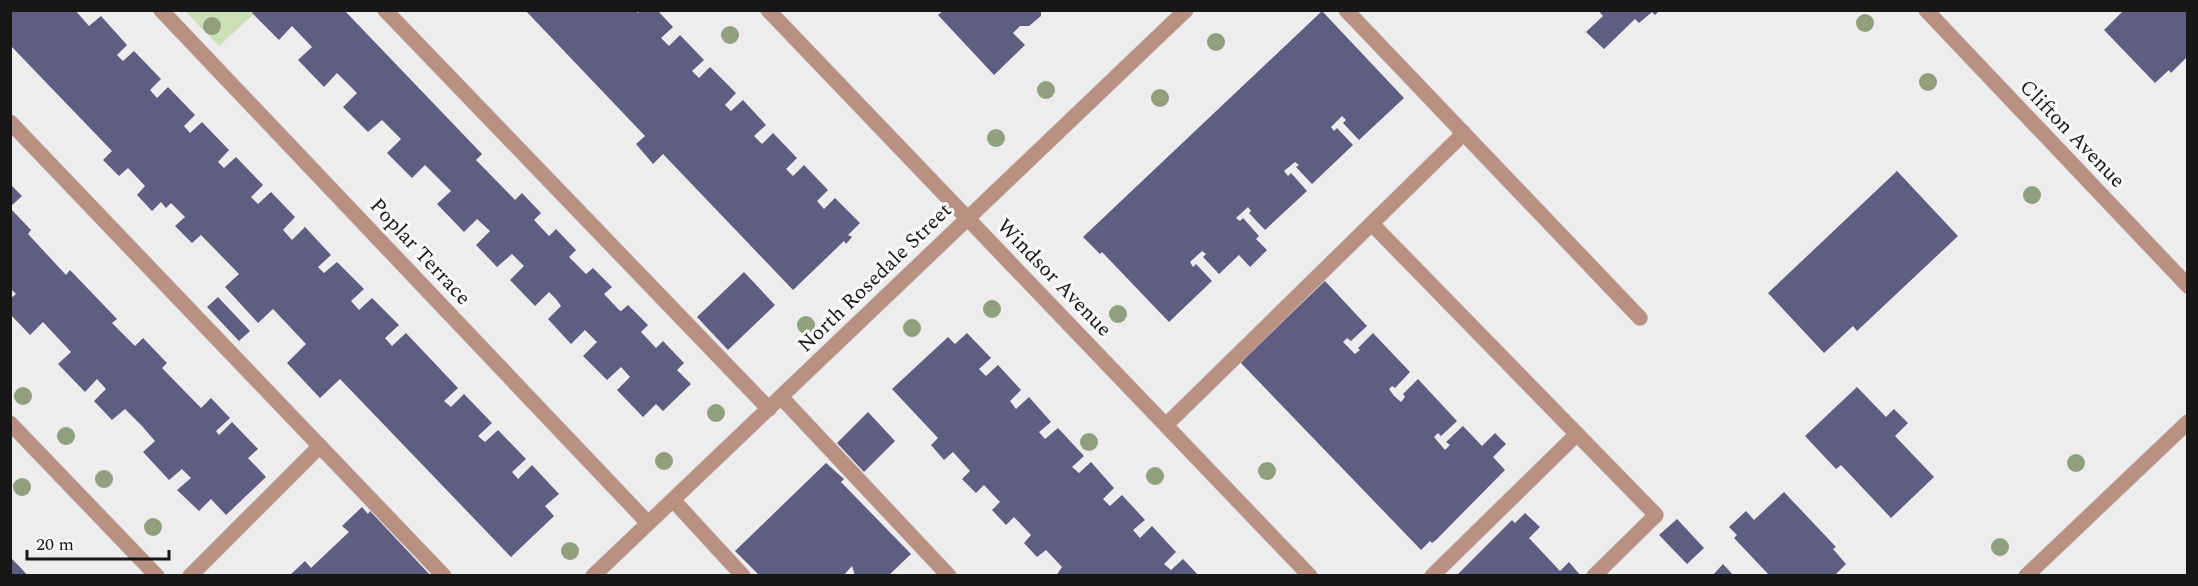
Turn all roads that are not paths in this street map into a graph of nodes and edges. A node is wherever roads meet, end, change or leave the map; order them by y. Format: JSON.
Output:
{"nodes":[{"id":1,"x":161,"y":10,"type":"edge"},
{"id":2,"x":385,"y":10,"type":"edge"},
{"id":3,"x":768,"y":10,"type":"edge"},
{"id":4,"x":1186,"y":10,"type":"edge"},
{"id":5,"x":1346,"y":10,"type":"edge"},
{"id":6,"x":1926,"y":10,"type":"edge"},
{"id":7,"x":10,"y":122,"type":"edge"},
{"id":8,"x":1464,"y":134,"type":"junction"},
{"id":9,"x":968,"y":219,"type":"junction"},
{"id":10,"x":1372,"y":224,"type":"junction"},
{"id":11,"x":2187,"y":286,"type":"edge"},
{"id":12,"x":1640,"y":318,"type":"dead end"},
{"id":13,"x":781,"y":397,"type":"junction"},
{"id":14,"x":769,"y":409,"type":"junction"},
{"id":15,"x":2187,"y":422,"type":"edge"},
{"id":16,"x":10,"y":423,"type":"edge"},
{"id":17,"x":1166,"y":425,"type":"junction"},
{"id":18,"x":1577,"y":434,"type":"junction"},
{"id":19,"x":320,"y":446,"type":"junction"},
{"id":20,"x":673,"y":500,"type":"junction"},
{"id":21,"x":648,"y":523,"type":"junction"},
{"id":22,"x":157,"y":576,"type":"edge"},
{"id":23,"x":190,"y":576,"type":"edge"},
{"id":24,"x":444,"y":576,"type":"edge"},
{"id":25,"x":593,"y":576,"type":"edge"},
{"id":26,"x":743,"y":576,"type":"edge"},
{"id":27,"x":949,"y":576,"type":"edge"},
{"id":28,"x":1310,"y":576,"type":"edge"},
{"id":29,"x":1432,"y":576,"type":"edge"},
{"id":30,"x":1594,"y":576,"type":"edge"},
{"id":31,"x":2026,"y":576,"type":"edge"}],
"edges":[{"from":1,"to":21,"type":"street","name":"Poplar Terrace"},
{"from":2,"to":14,"type":"street"},
{"from":3,"to":9,"type":"street","name":"Windsor Avenue"},
{"from":4,"to":9,"type":"street","name":"North Rosedale Street"},
{"from":5,"to":8,"type":"street"},
{"from":6,"to":11,"type":"street","name":"Clifton Avenue"},
{"from":7,"to":19,"type":"street"},
{"from":8,"to":10,"type":"street"},
{"from":8,"to":12,"type":"street"},
{"from":9,"to":13,"type":"street","name":"North Rosedale Street"},
{"from":9,"to":17,"type":"street","name":"Windsor Avenue"},
{"from":10,"to":17,"type":"street"},
{"from":10,"to":18,"type":"street"},
{"from":13,"to":14,"type":"street","name":"North Rosedale Street"},
{"from":13,"to":27,"type":"street"},
{"from":14,"to":20,"type":"street","name":"North Rosedale Street"},
{"from":15,"to":31,"type":"street"},
{"from":16,"to":22,"type":"street"},
{"from":17,"to":28,"type":"street","name":"Windsor Avenue"},
{"from":18,"to":29,"type":"street"},
{"from":18,"to":30,"type":"street"},
{"from":19,"to":23,"type":"street"},
{"from":19,"to":24,"type":"street"},
{"from":20,"to":21,"type":"street","name":"North Rosedale Street"},
{"from":20,"to":26,"type":"street"},
{"from":21,"to":25,"type":"street","name":"North Rosedale Street"}]}
